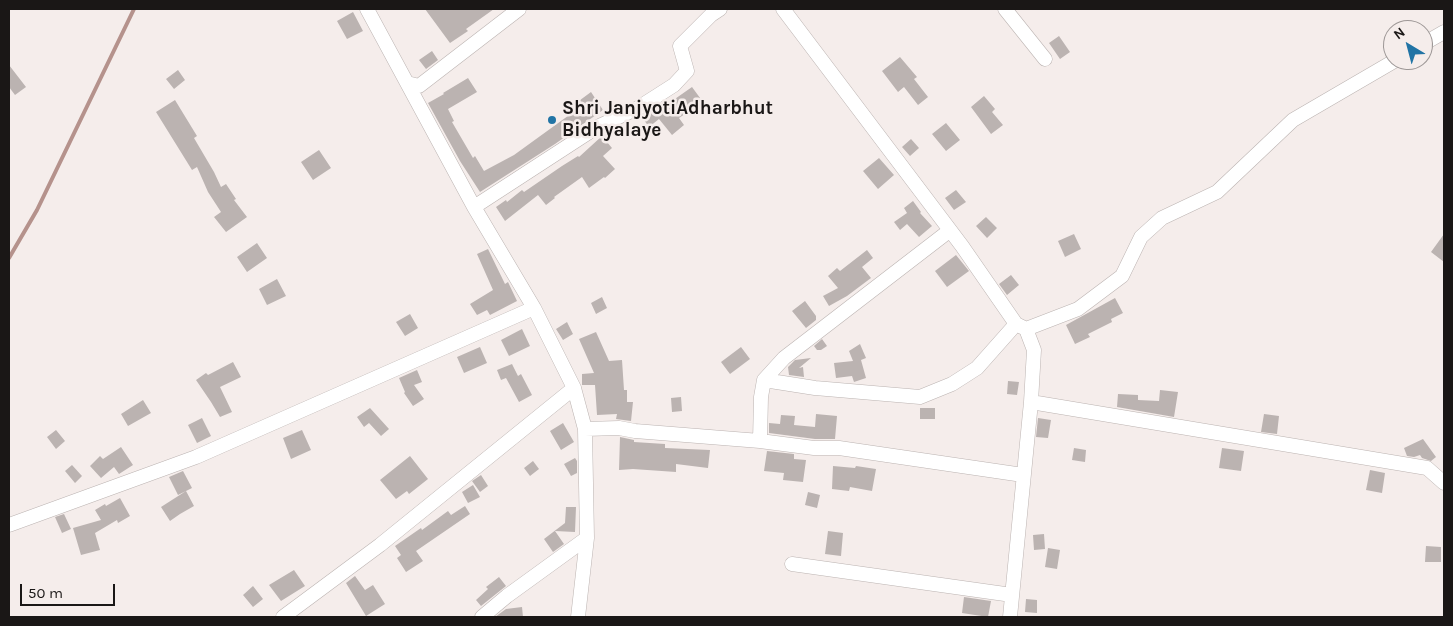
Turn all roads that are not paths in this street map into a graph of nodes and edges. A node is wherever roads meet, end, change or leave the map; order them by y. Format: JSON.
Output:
{"nodes":[{"id":1,"x":367,"y":9,"type":"edge"},
{"id":2,"x":519,"y":9,"type":"edge"},
{"id":3,"x":720,"y":9,"type":"edge"},
{"id":4,"x":784,"y":9,"type":"edge"},
{"id":5,"x":1005,"y":9,"type":"edge"},
{"id":6,"x":1444,"y":32,"type":"edge"},
{"id":7,"x":1433,"y":38,"type":"edge"},
{"id":8,"x":1045,"y":59,"type":"dead end"},
{"id":9,"x":1383,"y":68,"type":"edge"},
{"id":10,"x":407,"y":83,"type":"junction"},
{"id":11,"x":474,"y":207,"type":"junction"},
{"id":12,"x":949,"y":231,"type":"junction"},
{"id":13,"x":534,"y":308,"type":"junction"},
{"id":14,"x":1021,"y":327,"type":"junction"},
{"id":15,"x":764,"y":380,"type":"junction"},
{"id":16,"x":574,"y":388,"type":"junction"},
{"id":17,"x":1031,"y":402,"type":"junction"},
{"id":18,"x":585,"y":429,"type":"junction"},
{"id":19,"x":760,"y":441,"type":"junction"},
{"id":20,"x":1023,"y":475,"type":"junction"},
{"id":21,"x":1444,"y":484,"type":"edge"},
{"id":22,"x":9,"y":525,"type":"edge"},
{"id":23,"x":587,"y":538,"type":"junction"},
{"id":24,"x":792,"y":564,"type":"dead end"},
{"id":25,"x":1012,"y":594,"type":"junction"},
{"id":26,"x":284,"y":617,"type":"edge"},
{"id":27,"x":482,"y":617,"type":"edge"},
{"id":28,"x":578,"y":617,"type":"edge"},
{"id":29,"x":1010,"y":617,"type":"edge"}],
"edges":[{"from":1,"to":10,"type":"street"},
{"from":2,"to":10,"type":"street"},
{"from":3,"to":11,"type":"street"},
{"from":4,"to":12,"type":"street"},
{"from":5,"to":8,"type":"street"},
{"from":6,"to":7,"type":"street"},
{"from":9,"to":14,"type":"street"},
{"from":10,"to":11,"type":"street"},
{"from":11,"to":13,"type":"street"},
{"from":12,"to":14,"type":"street"},
{"from":12,"to":15,"type":"street"},
{"from":13,"to":16,"type":"street"},
{"from":13,"to":22,"type":"street"},
{"from":14,"to":15,"type":"street"},
{"from":14,"to":17,"type":"street"},
{"from":15,"to":19,"type":"street"},
{"from":16,"to":18,"type":"street"},
{"from":16,"to":26,"type":"street"},
{"from":17,"to":20,"type":"street"},
{"from":17,"to":21,"type":"street"},
{"from":18,"to":19,"type":"street"},
{"from":18,"to":23,"type":"street"},
{"from":19,"to":20,"type":"street"},
{"from":20,"to":25,"type":"street"},
{"from":23,"to":27,"type":"street"},
{"from":23,"to":28,"type":"street"},
{"from":24,"to":25,"type":"street"},
{"from":25,"to":29,"type":"street"}]}
